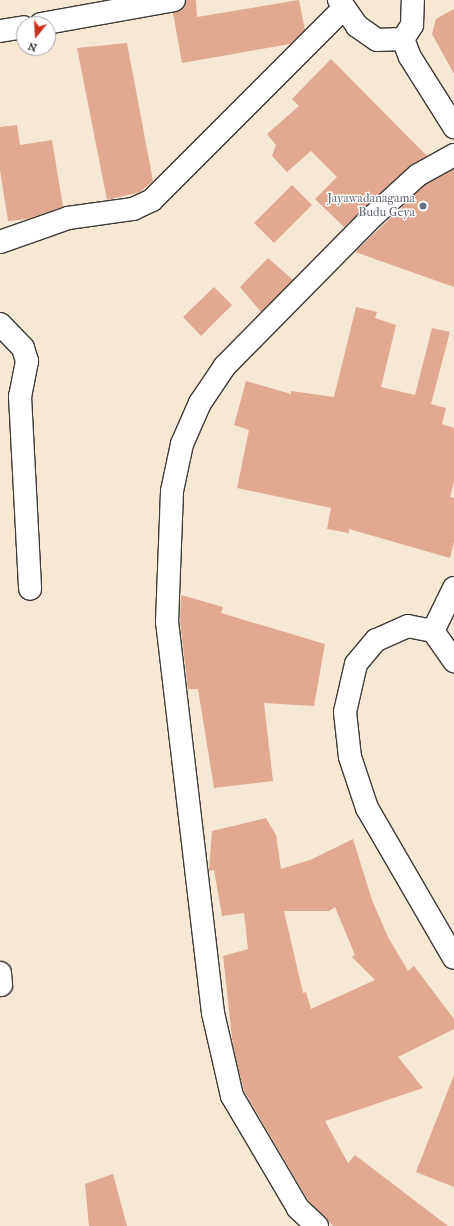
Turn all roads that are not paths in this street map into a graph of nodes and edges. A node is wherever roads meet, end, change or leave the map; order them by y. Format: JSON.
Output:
{"nodes":[{"id":1,"x":174,"y":0,"type":"edge"},
{"id":2,"x":413,"y":0,"type":"edge"},
{"id":3,"x":341,"y":4,"type":"edge"},
{"id":4,"x":56,"y":21,"type":"edge"},
{"id":5,"x":16,"y":28,"type":"edge"},
{"id":6,"x":0,"y":31,"type":"edge"},
{"id":7,"x":403,"y":39,"type":"junction"},
{"id":8,"x":454,"y":127,"type":"edge"},
{"id":9,"x":454,"y":155,"type":"edge"},
{"id":10,"x":0,"y":242,"type":"edge"},
{"id":11,"x":0,"y":324,"type":"edge"},
{"id":12,"x":454,"y":588,"type":"edge"},
{"id":13,"x":30,"y":589,"type":"dead end"},
{"id":14,"x":433,"y":631,"type":"junction"},
{"id":15,"x":454,"y":661,"type":"edge"},
{"id":16,"x":454,"y":958,"type":"edge"},
{"id":17,"x":318,"y":1226,"type":"edge"}],
"edges":[{"from":1,"to":4,"type":"street"},
{"from":2,"to":7,"type":"street"},
{"from":3,"to":7,"type":"street"},
{"from":3,"to":10,"type":"street"},
{"from":5,"to":6,"type":"street"},
{"from":7,"to":8,"type":"street"},
{"from":9,"to":17,"type":"street"},
{"from":11,"to":13,"type":"street"},
{"from":12,"to":14,"type":"street"},
{"from":14,"to":15,"type":"street"},
{"from":14,"to":16,"type":"street"}]}
